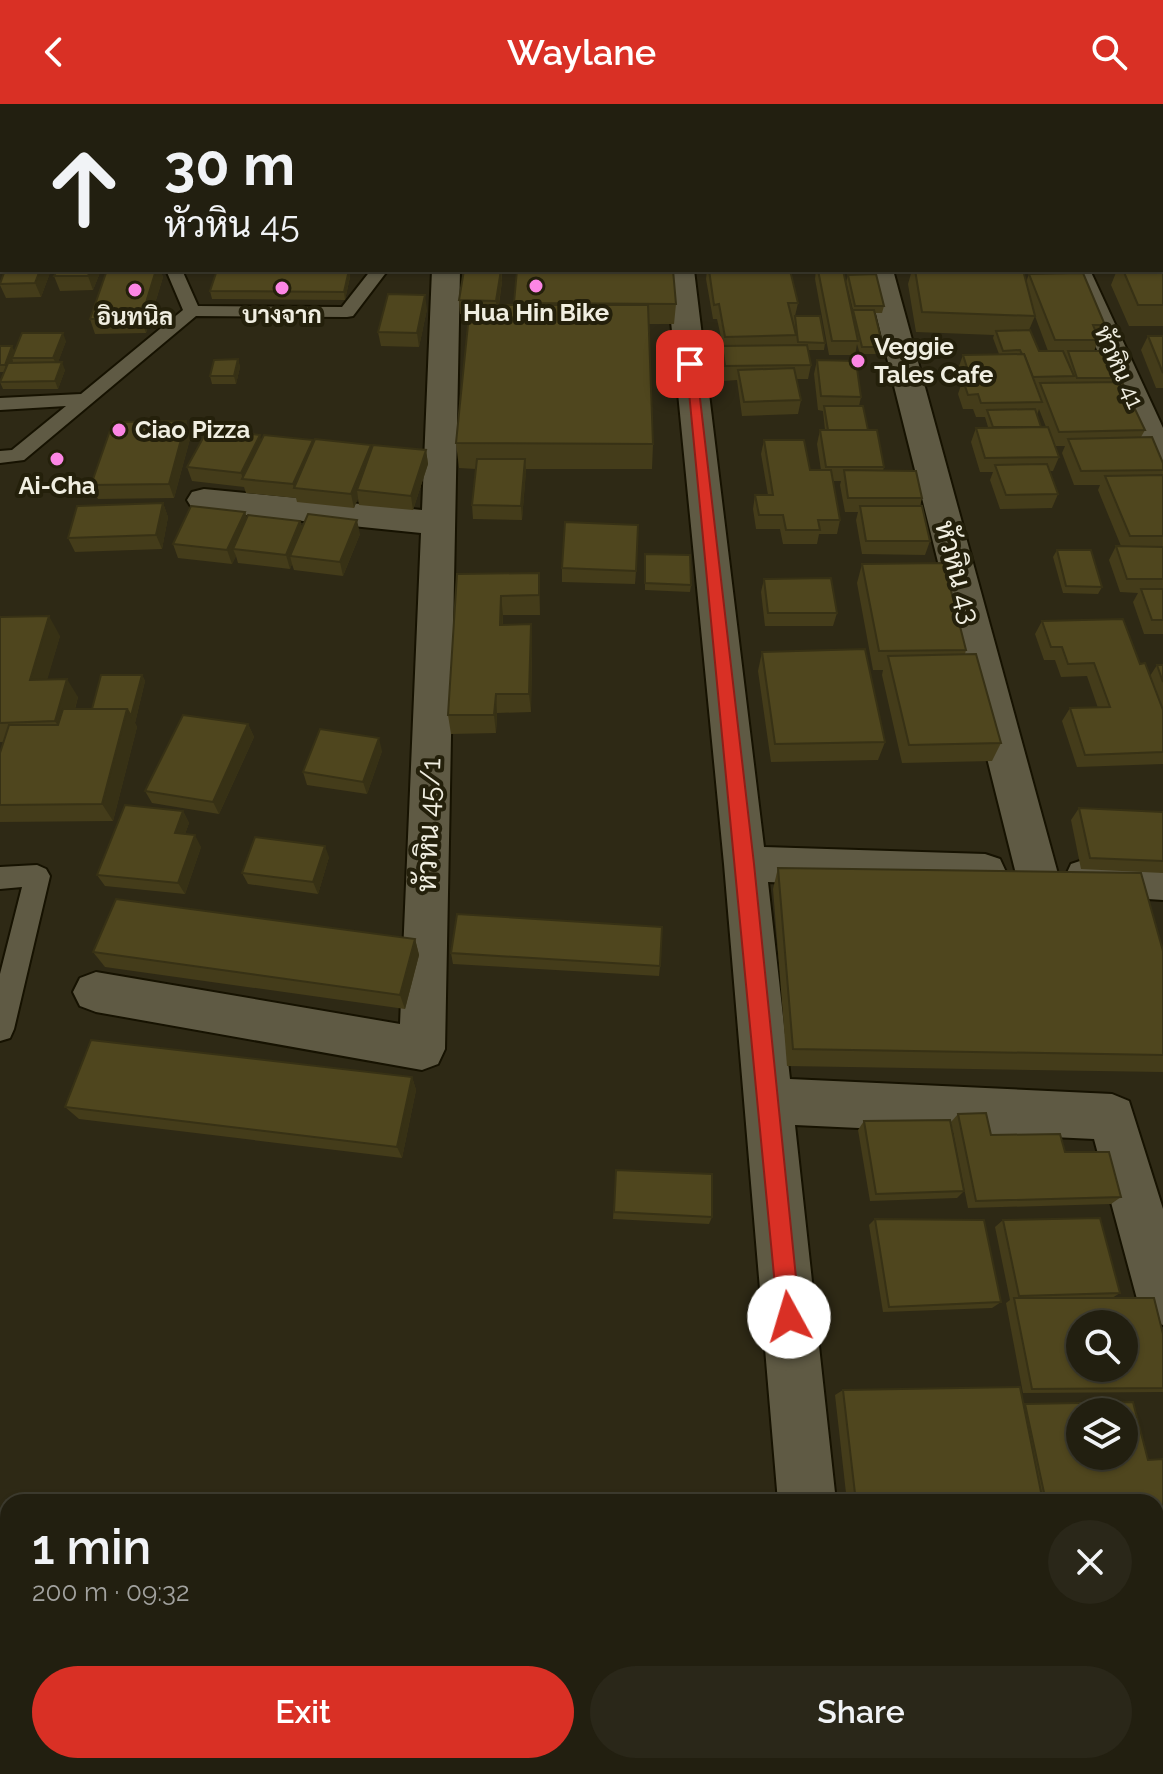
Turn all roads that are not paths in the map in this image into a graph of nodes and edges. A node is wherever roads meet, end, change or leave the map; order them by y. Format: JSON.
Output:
{"nodes":[{"id":1,"x":175,"y":272,"type":"edge"},
{"id":2,"x":378,"y":272,"type":"edge"},
{"id":3,"x":446,"y":272,"type":"edge"},
{"id":4,"x":680,"y":272,"type":"edge"},
{"id":5,"x":880,"y":272,"type":"edge"},
{"id":6,"x":1077,"y":272,"type":"edge"},
{"id":7,"x":192,"y":311,"type":"junction"},
{"id":8,"x":85,"y":399,"type":"junction"},
{"id":9,"x":0,"y":404,"type":"edge"},
{"id":10,"x":0,"y":457,"type":"edge"},
{"id":11,"x":1163,"y":464,"type":"edge"},
{"id":12,"x":204,"y":500,"type":"dead end"},
{"id":13,"x":435,"y":523,"type":"junction"},
{"id":14,"x":745,"y":864,"type":"junction"},
{"id":15,"x":1037,"y":874,"type":"junction"},
{"id":16,"x":0,"y":878,"type":"edge"},
{"id":17,"x":1163,"y":882,"type":"edge"},
{"id":18,"x":96,"y":992,"type":"dead end"},
{"id":19,"x":0,"y":1029,"type":"edge"},
{"id":20,"x":768,"y":1101,"type":"junction"},
{"id":21,"x":1163,"y":1299,"type":"edge"},
{"id":22,"x":806,"y":1494,"type":"edge"}],
"edges":[{"from":1,"to":7,"type":"lane"},
{"from":2,"to":7,"type":"lane"},
{"from":3,"to":13,"type":"street","name":"หัวหิน 45/1"},
{"from":4,"to":14,"type":"street"},
{"from":5,"to":15,"type":"street","name":"หัวหิน 43"},
{"from":6,"to":11,"type":"street","name":"หัวหิน 41"},
{"from":7,"to":8,"type":"lane"},
{"from":8,"to":9,"type":"lane"},
{"from":8,"to":10,"type":"lane"},
{"from":12,"to":13,"type":"street"},
{"from":13,"to":18,"type":"street","name":"หัวหิน 45/1"},
{"from":14,"to":15,"type":"street"},
{"from":14,"to":20,"type":"street"},
{"from":15,"to":17,"type":"street"},
{"from":16,"to":19,"type":"lane"},
{"from":20,"to":21,"type":"street"},
{"from":20,"to":22,"type":"street"}]}
